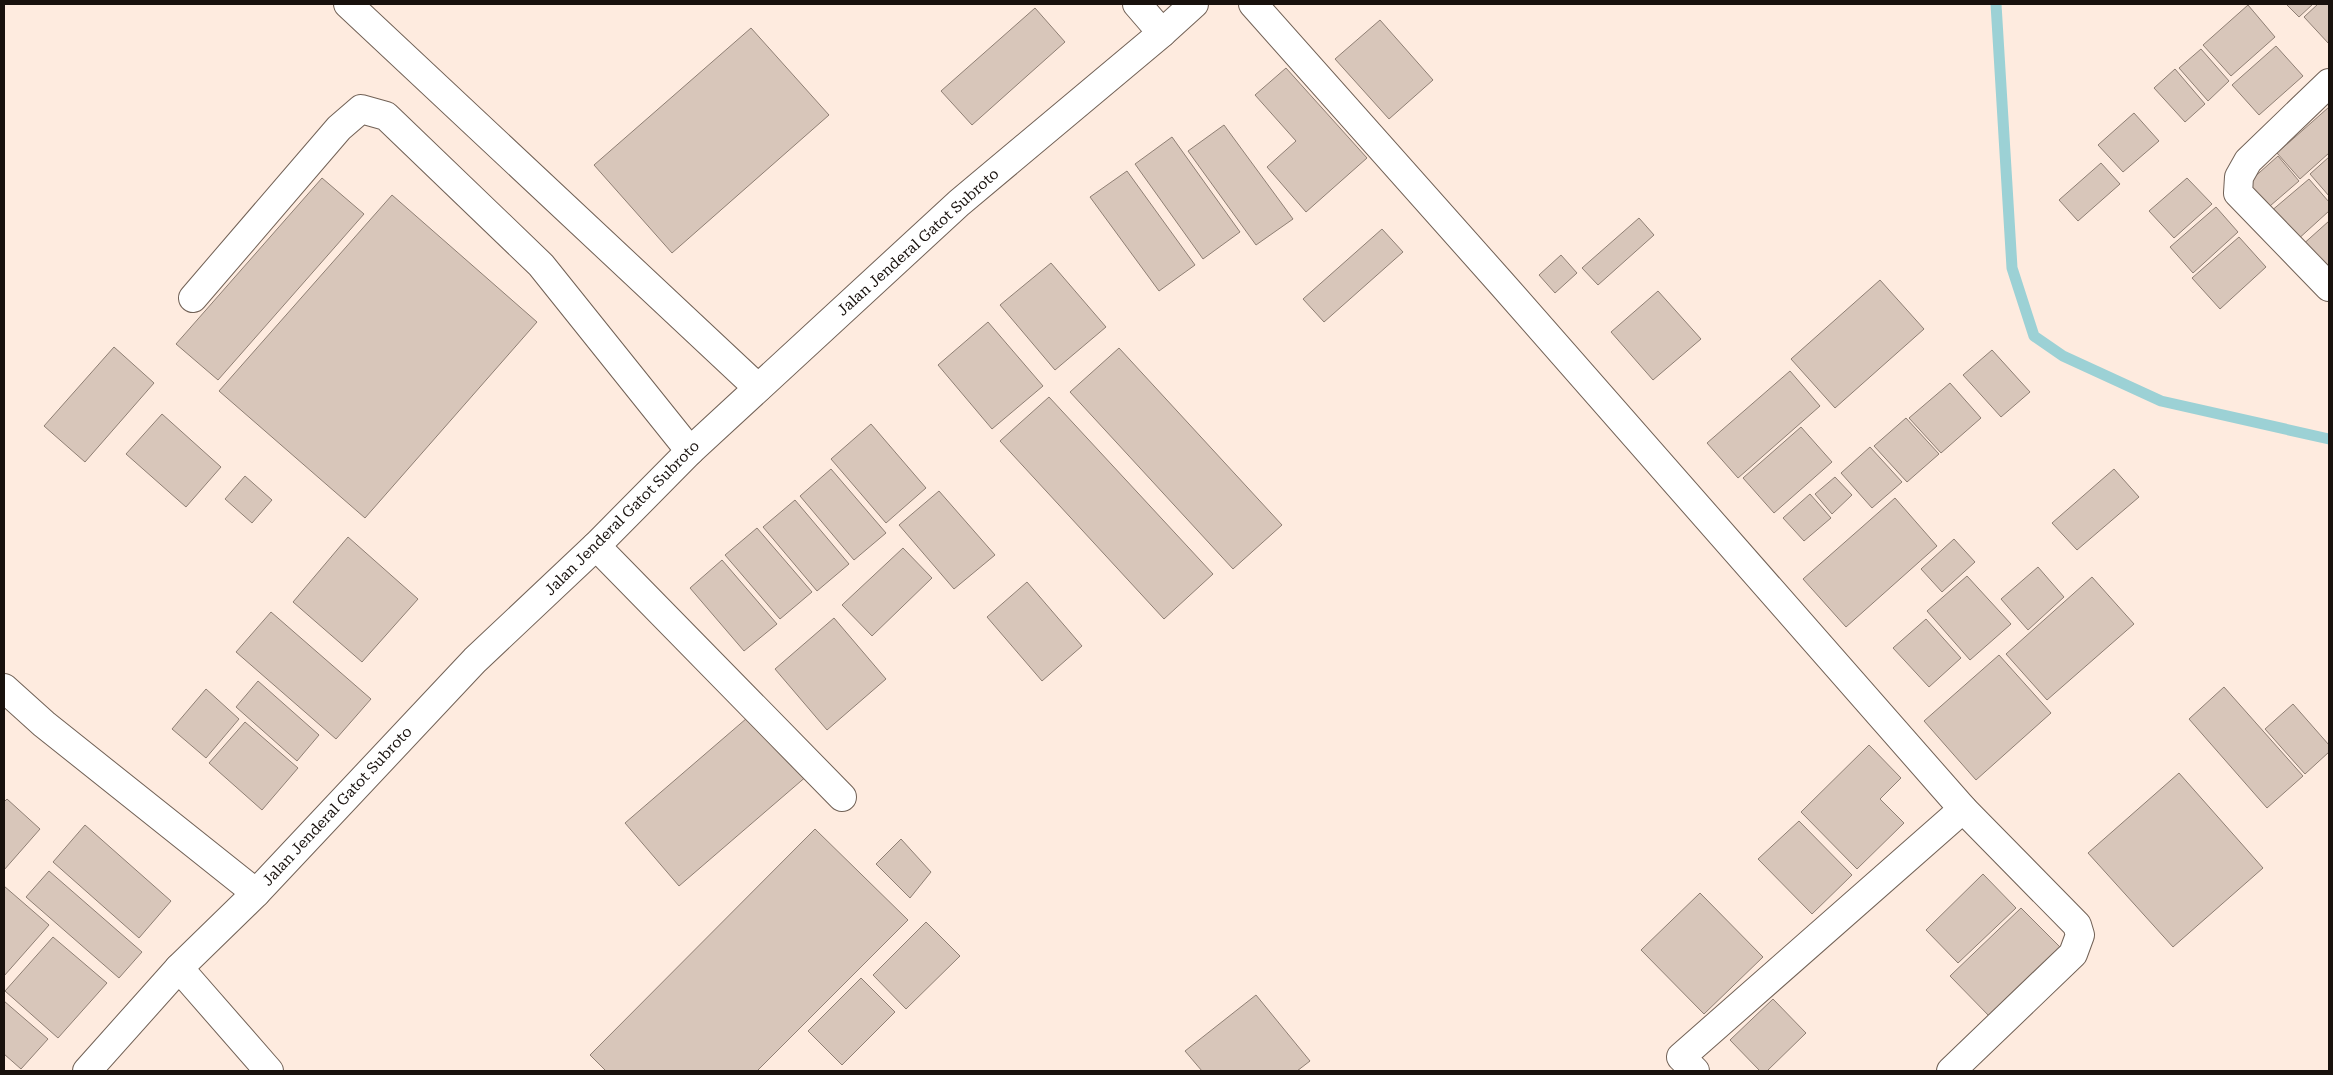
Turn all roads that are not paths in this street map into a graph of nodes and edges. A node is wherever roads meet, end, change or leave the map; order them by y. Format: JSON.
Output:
{"nodes":[{"id":1,"x":348,"y":4,"type":"edge"},
{"id":2,"x":1137,"y":4,"type":"edge"},
{"id":3,"x":1194,"y":4,"type":"edge"},
{"id":4,"x":1254,"y":4,"type":"edge"},
{"id":5,"x":1162,"y":33,"type":"junction"},
{"id":6,"x":2329,"y":83,"type":"edge"},
{"id":7,"x":2329,"y":287,"type":"edge"},
{"id":8,"x":193,"y":298,"type":"dead end"},
{"id":9,"x":758,"y":388,"type":"junction"},
{"id":10,"x":690,"y":451,"type":"junction"},
{"id":11,"x":596,"y":546,"type":"junction"},
{"id":12,"x":4,"y":688,"type":"edge"},
{"id":13,"x":842,"y":797,"type":"dead end"},
{"id":14,"x":1963,"y":809,"type":"junction"},
{"id":15,"x":256,"y":893,"type":"junction"},
{"id":16,"x":179,"y":968,"type":"junction"},
{"id":17,"x":1680,"y":1067,"type":"edge"},
{"id":18,"x":87,"y":1071,"type":"edge"},
{"id":19,"x":268,"y":1071,"type":"edge"},
{"id":20,"x":1951,"y":1071,"type":"edge"}],
"edges":[{"from":1,"to":9,"type":"main road"},
{"from":2,"to":5,"type":"main road"},
{"from":3,"to":5,"type":"main road","name":"Jalan Jenderal Gatot Subroto"},
{"from":4,"to":14,"type":"main road"},
{"from":5,"to":9,"type":"main road","name":"Jalan Jenderal Gatot Subroto"},
{"from":6,"to":7,"type":"main road"},
{"from":8,"to":10,"type":"main road"},
{"from":9,"to":10,"type":"main road","name":"Jalan Jenderal Gatot Subroto"},
{"from":10,"to":11,"type":"main road","name":"Jalan Jenderal Gatot Subroto"},
{"from":11,"to":13,"type":"main road"},
{"from":11,"to":15,"type":"main road","name":"Jalan Jenderal Gatot Subroto"},
{"from":12,"to":15,"type":"main road"},
{"from":14,"to":17,"type":"main road"},
{"from":14,"to":20,"type":"main road"},
{"from":15,"to":16,"type":"main road","name":"Jalan Jenderal Gatot Subroto"},
{"from":16,"to":18,"type":"main road","name":"Jalan Jenderal Gatot Subroto"},
{"from":16,"to":19,"type":"main road"}]}
